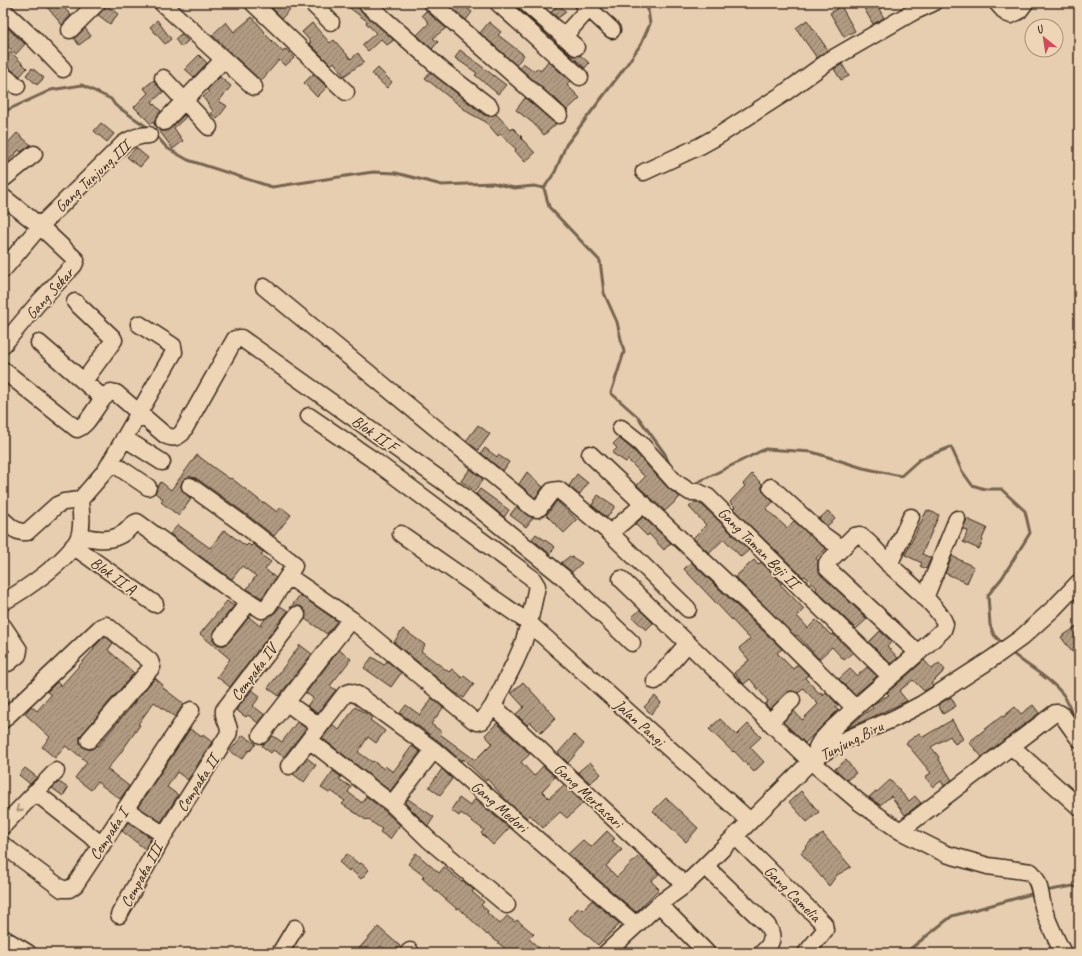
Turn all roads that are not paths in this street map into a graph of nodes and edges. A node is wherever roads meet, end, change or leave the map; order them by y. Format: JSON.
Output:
{"nodes":[{"id":1,"x":162,"y":3,"type":"edge"},
{"id":2,"x":253,"y":3,"type":"edge"},
{"id":3,"x":312,"y":3,"type":"edge"},
{"id":4,"x":366,"y":3,"type":"edge"},
{"id":5,"x":432,"y":3,"type":"edge"},
{"id":6,"x":498,"y":3,"type":"edge"},
{"id":7,"x":526,"y":3,"type":"edge"},
{"id":8,"x":933,"y":3,"type":"edge"},
{"id":9,"x":997,"y":3,"type":"edge"},
{"id":10,"x":1025,"y":3,"type":"edge"},
{"id":11,"x":90,"y":5,"type":"edge"},
{"id":12,"x":588,"y":5,"type":"edge"},
{"id":13,"x":3,"y":10,"type":"edge"},
{"id":14,"x":330,"y":22,"type":"dead end"},
{"id":15,"x":70,"y":30,"type":"dead end"},
{"id":16,"x":612,"y":30,"type":"dead end"},
{"id":17,"x":563,"y":37,"type":"junction"},
{"id":18,"x":576,"y":47,"type":"dead end"},
{"id":19,"x":223,"y":60,"type":"junction"},
{"id":20,"x":63,"y":69,"type":"dead end"},
{"id":21,"x":3,"y":75,"type":"edge"},
{"id":22,"x":580,"y":76,"type":"dead end"},
{"id":23,"x":163,"y":78,"type":"dead end"},
{"id":24,"x":16,"y":86,"type":"dead end"},
{"id":25,"x":254,"y":87,"type":"dead end"},
{"id":26,"x":346,"y":92,"type":"dead end"},
{"id":27,"x":185,"y":101,"type":"junction"},
{"id":28,"x":490,"y":107,"type":"dead end"},
{"id":29,"x":559,"y":115,"type":"dead end"},
{"id":30,"x":164,"y":122,"type":"dead end"},
{"id":31,"x":209,"y":127,"type":"dead end"},
{"id":32,"x":149,"y":135,"type":"dead end"},
{"id":33,"x":34,"y":154,"type":"dead end"},
{"id":34,"x":644,"y":172,"type":"dead end"},
{"id":35,"x":3,"y":179,"type":"edge"},
{"id":36,"x":3,"y":197,"type":"edge"},
{"id":37,"x":40,"y":226,"type":"junction"},
{"id":38,"x":3,"y":270,"type":"edge"},
{"id":39,"x":264,"y":287,"type":"dead end"},
{"id":40,"x":74,"y":302,"type":"dead end"},
{"id":41,"x":139,"y":324,"type":"dead end"},
{"id":42,"x":39,"y":343,"type":"dead end"},
{"id":43,"x":3,"y":345,"type":"edge"},
{"id":44,"x":3,"y":370,"type":"edge"},
{"id":45,"x":84,"y":381,"type":"junction"},
{"id":46,"x":104,"y":398,"type":"junction"},
{"id":47,"x":138,"y":412,"type":"junction"},
{"id":48,"x":309,"y":416,"type":"dead end"},
{"id":49,"x":621,"y":428,"type":"dead end"},
{"id":50,"x":124,"y":438,"type":"junction"},
{"id":51,"x":590,"y":454,"type":"dead end"},
{"id":52,"x":111,"y":462,"type":"junction"},
{"id":53,"x":162,"y":462,"type":"dead end"},
{"id":54,"x":190,"y":486,"type":"dead end"},
{"id":55,"x":771,"y":487,"type":"dead end"},
{"id":56,"x":148,"y":488,"type":"dead end"},
{"id":57,"x":80,"y":500,"type":"junction"},
{"id":58,"x":644,"y":504,"type":"junction"},
{"id":59,"x":912,"y":517,"type":"dead end"},
{"id":60,"x":958,"y":519,"type":"dead end"},
{"id":61,"x":3,"y":520,"type":"edge"},
{"id":62,"x":610,"y":533,"type":"junction"},
{"id":63,"x":401,"y":534,"type":"dead end"},
{"id":64,"x":76,"y":541,"type":"junction"},
{"id":65,"x":841,"y":548,"type":"junction"},
{"id":66,"x":889,"y":565,"type":"junction"},
{"id":67,"x":288,"y":576,"type":"junction"},
{"id":68,"x":621,"y":579,"type":"dead end"},
{"id":69,"x":1079,"y":582,"type":"edge"},
{"id":70,"x":925,"y":598,"type":"junction"},
{"id":71,"x":3,"y":602,"type":"edge"},
{"id":72,"x":250,"y":602,"type":"junction"},
{"id":73,"x":154,"y":604,"type":"dead end"},
{"id":74,"x":688,"y":610,"type":"dead end"},
{"id":75,"x":297,"y":615,"type":"dead end"},
{"id":76,"x":351,"y":619,"type":"junction"},
{"id":77,"x":529,"y":622,"type":"junction"},
{"id":78,"x":3,"y":626,"type":"edge"},
{"id":79,"x":222,"y":636,"type":"dead end"},
{"id":80,"x":632,"y":643,"type":"dead end"},
{"id":81,"x":688,"y":643,"type":"junction"},
{"id":82,"x":918,"y":653,"type":"junction"},
{"id":83,"x":8,"y":663,"type":"dead end"},
{"id":84,"x":891,"y":678,"type":"junction"},
{"id":85,"x":655,"y":681,"type":"dead end"},
{"id":86,"x":792,"y":700,"type":"dead end"},
{"id":87,"x":287,"y":703,"type":"junction"},
{"id":88,"x":494,"y":706,"type":"junction"},
{"id":89,"x":855,"y":708,"type":"junction"},
{"id":90,"x":191,"y":710,"type":"dead end"},
{"id":91,"x":3,"y":720,"type":"edge"},
{"id":92,"x":770,"y":722,"type":"junction"},
{"id":93,"x":319,"y":726,"type":"junction"},
{"id":94,"x":230,"y":732,"type":"joint"},
{"id":95,"x":261,"y":735,"type":"dead end"},
{"id":96,"x":1079,"y":739,"type":"edge"},
{"id":97,"x":89,"y":740,"type":"dead end"},
{"id":98,"x":309,"y":740,"type":"junction"},
{"id":99,"x":1011,"y":746,"type":"junction"},
{"id":100,"x":434,"y":750,"type":"junction"},
{"id":101,"x":815,"y":758,"type":"junction"},
{"id":102,"x":289,"y":766,"type":"dead end"},
{"id":103,"x":56,"y":771,"type":"dead end"},
{"id":104,"x":35,"y":792,"type":"junction"},
{"id":105,"x":392,"y":804,"type":"junction"},
{"id":106,"x":1079,"y":807,"type":"edge"},
{"id":107,"x":125,"y":809,"type":"junction"},
{"id":108,"x":750,"y":821,"type":"junction"},
{"id":109,"x":3,"y":826,"type":"edge"},
{"id":110,"x":900,"y":831,"type":"junction"},
{"id":111,"x":164,"y":835,"type":"junction"},
{"id":112,"x":736,"y":836,"type":"junction"},
{"id":113,"x":3,"y":845,"type":"edge"},
{"id":114,"x":102,"y":845,"type":"junction"},
{"id":115,"x":705,"y":866,"type":"junction"},
{"id":116,"x":685,"y":884,"type":"junction"},
{"id":117,"x":659,"y":904,"type":"junction"},
{"id":118,"x":507,"y":905,"type":"dead end"},
{"id":119,"x":119,"y":915,"type":"dead end"},
{"id":120,"x":636,"y":925,"type":"junction"},
{"id":121,"x":295,"y":928,"type":"dead end"},
{"id":122,"x":3,"y":938,"type":"edge"},
{"id":123,"x":611,"y":951,"type":"edge"},
{"id":124,"x":811,"y":951,"type":"edge"},
{"id":125,"x":28,"y":953,"type":"edge"},
{"id":126,"x":280,"y":953,"type":"edge"},
{"id":127,"x":707,"y":953,"type":"edge"},
{"id":128,"x":762,"y":953,"type":"edge"},
{"id":129,"x":1063,"y":953,"type":"edge"}],
"edges":[{"from":1,"to":19,"type":"street"},
{"from":2,"to":26,"type":"street"},
{"from":3,"to":14,"type":"street"},
{"from":4,"to":28,"type":"street"},
{"from":5,"to":29,"type":"street"},
{"from":6,"to":22,"type":"street"},
{"from":7,"to":17,"type":"street"},
{"from":8,"to":34,"type":"street"},
{"from":9,"to":10,"type":"street"},
{"from":11,"to":15,"type":"street"},
{"from":12,"to":16,"type":"street"},
{"from":12,"to":17,"type":"street"},
{"from":13,"to":20,"type":"street"},
{"from":17,"to":18,"type":"street"},
{"from":19,"to":25,"type":"street"},
{"from":19,"to":27,"type":"street"},
{"from":21,"to":24,"type":"street"},
{"from":23,"to":27,"type":"street"},
{"from":27,"to":30,"type":"street"},
{"from":27,"to":31,"type":"street"},
{"from":32,"to":37,"type":"street","name":"Gang Tunjung III"},
{"from":33,"to":35,"type":"street"},
{"from":36,"to":37,"type":"street"},
{"from":37,"to":38,"type":"street","name":"Gang Tunjung III"},
{"from":37,"to":43,"type":"street","name":"Gang Sekar"},
{"from":39,"to":62,"type":"street"},
{"from":40,"to":45,"type":"street"},
{"from":41,"to":47,"type":"street"},
{"from":42,"to":45,"type":"street"},
{"from":44,"to":46,"type":"street"},
{"from":45,"to":46,"type":"street"},
{"from":46,"to":47,"type":"street"},
{"from":47,"to":50,"type":"street"},
{"from":47,"to":80,"type":"street","name":"Blok II F"},
{"from":48,"to":77,"type":"street"},
{"from":49,"to":84,"type":"street","name":"Gang Taman Beji II"},
{"from":50,"to":52,"type":"street"},
{"from":50,"to":53,"type":"street"},
{"from":51,"to":58,"type":"street"},
{"from":52,"to":56,"type":"street"},
{"from":52,"to":57,"type":"street"},
{"from":54,"to":67,"type":"street"},
{"from":55,"to":65,"type":"street"},
{"from":57,"to":61,"type":"street"},
{"from":57,"to":64,"type":"street"},
{"from":58,"to":62,"type":"street"},
{"from":58,"to":89,"type":"street"},
{"from":59,"to":66,"type":"street"},
{"from":60,"to":70,"type":"street"},
{"from":62,"to":74,"type":"street"},
{"from":63,"to":77,"type":"street","name":"Jalan Pangi"},
{"from":64,"to":71,"type":"street"},
{"from":64,"to":72,"type":"street"},
{"from":64,"to":73,"type":"street","name":"Blok II A"},
{"from":65,"to":66,"type":"street"},
{"from":65,"to":82,"type":"street"},
{"from":66,"to":70,"type":"street"},
{"from":67,"to":72,"type":"street"},
{"from":67,"to":76,"type":"street"},
{"from":68,"to":81,"type":"street"},
{"from":69,"to":101,"type":"street","name":"Tunjung Biru"},
{"from":70,"to":82,"type":"street"},
{"from":72,"to":79,"type":"street"},
{"from":75,"to":94,"type":"street","name":"Cempaka IV"},
{"from":76,"to":87,"type":"street"},
{"from":76,"to":88,"type":"street"},
{"from":77,"to":88,"type":"street"},
{"from":77,"to":108,"type":"street","name":"Jalan Pangi"},
{"from":78,"to":83,"type":"street"},
{"from":81,"to":85,"type":"street"},
{"from":81,"to":92,"type":"street"},
{"from":82,"to":84,"type":"street"},
{"from":84,"to":89,"type":"street"},
{"from":86,"to":92,"type":"street"},
{"from":87,"to":93,"type":"street"},
{"from":87,"to":95,"type":"street"},
{"from":88,"to":116,"type":"street","name":"Gang Mertasari"},
{"from":89,"to":101,"type":"street"},
{"from":90,"to":107,"type":"street","name":"Cempaka I"},
{"from":91,"to":97,"type":"street"},
{"from":92,"to":101,"type":"street"},
{"from":93,"to":98,"type":"street"},
{"from":93,"to":100,"type":"street","name":"Gang Medori"},
{"from":94,"to":111,"type":"street","name":"Cempaka II"},
{"from":96,"to":99,"type":"street"},
{"from":98,"to":102,"type":"street"},
{"from":98,"to":105,"type":"street"},
{"from":99,"to":106,"type":"street"},
{"from":99,"to":110,"type":"street"},
{"from":100,"to":105,"type":"street"},
{"from":100,"to":120,"type":"street","name":"Gang Medori"},
{"from":101,"to":108,"type":"street","name":"Tunjung Biru"},
{"from":101,"to":110,"type":"street"},
{"from":103,"to":104,"type":"street"},
{"from":104,"to":109,"type":"street","one_way":true},
{"from":104,"to":114,"type":"street"},
{"from":105,"to":118,"type":"street"},
{"from":107,"to":111,"type":"street"},
{"from":107,"to":114,"type":"street","name":"Cempaka I"},
{"from":108,"to":112,"type":"street","name":"Tunjung Biru"},
{"from":110,"to":129,"type":"street"},
{"from":111,"to":119,"type":"street","name":"Cempaka III"},
{"from":112,"to":115,"type":"street","name":"Tunjung Biru"},
{"from":112,"to":124,"type":"street","name":"Gang Camelia"},
{"from":113,"to":114,"type":"street","name":"Cempaka I"},
{"from":115,"to":116,"type":"street","name":"Tunjung Biru"},
{"from":115,"to":128,"type":"street"},
{"from":116,"to":117,"type":"street","name":"Tunjung Biru"},
{"from":117,"to":120,"type":"street","name":"Tunjung Biru"},
{"from":117,"to":127,"type":"street"},
{"from":120,"to":123,"type":"street","name":"Tunjung Biru"},
{"from":121,"to":126,"type":"street"},
{"from":122,"to":125,"type":"street"}]}
